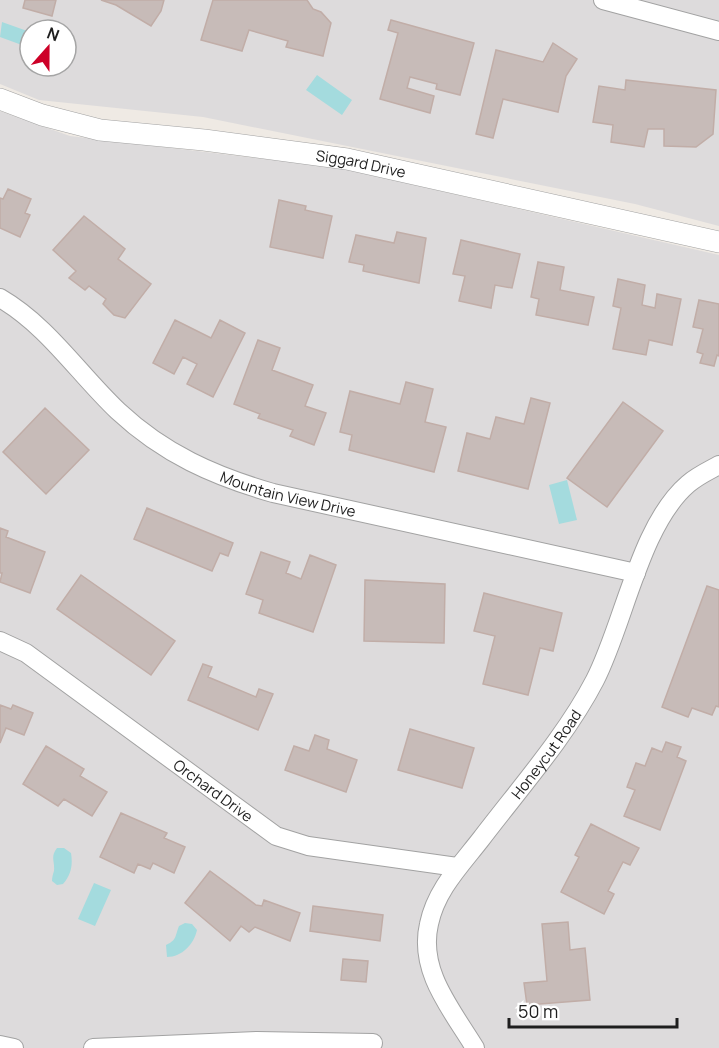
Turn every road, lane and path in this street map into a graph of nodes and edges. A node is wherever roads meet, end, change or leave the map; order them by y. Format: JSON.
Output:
{"nodes":[{"id":1,"x":603,"y":0,"type":"edge"},
{"id":2,"x":719,"y":31,"type":"edge"},
{"id":3,"x":0,"y":99,"type":"edge"},
{"id":4,"x":719,"y":242,"type":"edge"},
{"id":5,"x":0,"y":298,"type":"edge"},
{"id":6,"x":719,"y":465,"type":"edge"},
{"id":7,"x":636,"y":573,"type":"junction"},
{"id":8,"x":0,"y":641,"type":"edge"},
{"id":9,"x":458,"y":867,"type":"junction"},
{"id":10,"x":373,"y":1043,"type":"dead end"},
{"id":11,"x":0,"y":1045,"type":"edge"},
{"id":12,"x":14,"y":1048,"type":"edge"},
{"id":13,"x":93,"y":1048,"type":"edge"},
{"id":14,"x":475,"y":1048,"type":"edge"}],
"edges":[{"from":1,"to":2,"type":"street"},
{"from":3,"to":4,"type":"street","name":"Siggard Drive"},
{"from":5,"to":7,"type":"street","name":"Mountain View Drive"},
{"from":6,"to":7,"type":"street","name":"Honeycut Road"},
{"from":7,"to":9,"type":"street","name":"Honeycut Road"},
{"from":8,"to":9,"type":"street","name":"Orchard Drive"},
{"from":9,"to":14,"type":"street","name":"Honeycut Road"},
{"from":10,"to":13,"type":"street"},
{"from":11,"to":12,"type":"street"}]}
